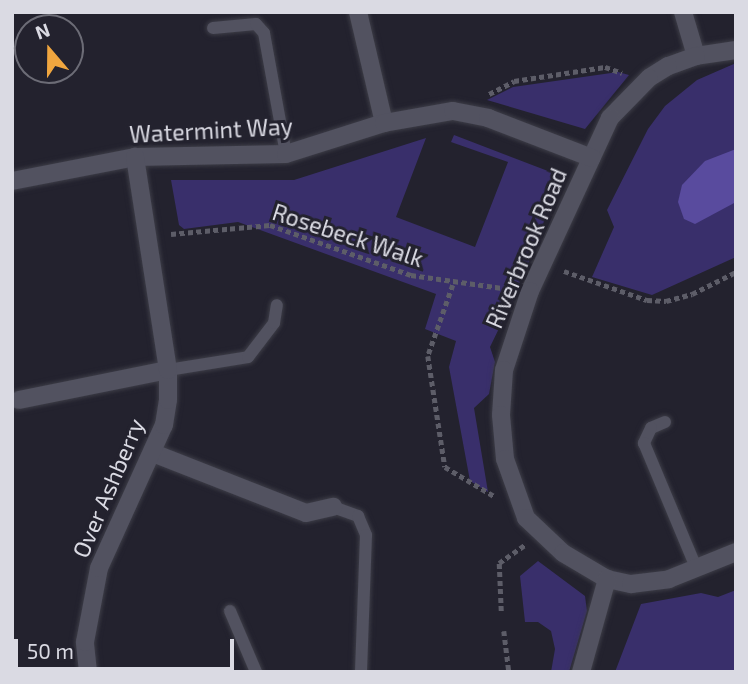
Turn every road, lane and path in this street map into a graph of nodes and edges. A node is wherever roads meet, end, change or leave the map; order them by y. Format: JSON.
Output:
{"nodes":[{"id":1,"x":358,"y":12,"type":"edge"},
{"id":2,"x":683,"y":12,"type":"edge"},
{"id":3,"x":213,"y":28,"type":"dead end"},
{"id":4,"x":736,"y":50,"type":"edge"},
{"id":5,"x":696,"y":56,"type":"junction"},
{"id":6,"x":649,"y":78,"type":"junction"},
{"id":7,"x":453,"y":111,"type":"junction"},
{"id":8,"x":377,"y":125,"type":"junction"},
{"id":9,"x":286,"y":154,"type":"junction"},
{"id":10,"x":135,"y":157,"type":"junction"},
{"id":11,"x":592,"y":158,"type":"junction"},
{"id":12,"x":12,"y":181,"type":"edge"},
{"id":13,"x":149,"y":237,"type":"junction"},
{"id":14,"x":543,"y":264,"type":"junction"},
{"id":15,"x":736,"y":272,"type":"edge"},
{"id":16,"x":453,"y":285,"type":"junction"},
{"id":17,"x":530,"y":291,"type":"junction"},
{"id":18,"x":277,"y":305,"type":"dead end"},
{"id":19,"x":168,"y":370,"type":"junction"},
{"id":20,"x":19,"y":400,"type":"dead end"},
{"id":21,"x":665,"y":422,"type":"dead end"},
{"id":22,"x":153,"y":453,"type":"junction"},
{"id":23,"x":515,"y":496,"type":"junction"},
{"id":24,"x":333,"y":508,"type":"joint"},
{"id":25,"x":540,"y":536,"type":"junction"},
{"id":26,"x":736,"y":552,"type":"edge"},
{"id":27,"x":697,"y":570,"type":"junction"},
{"id":28,"x":607,"y":579,"type":"junction"},
{"id":29,"x":230,"y":611,"type":"dead end"},
{"id":30,"x":501,"y":611,"type":"dead end"},
{"id":31,"x":504,"y":631,"type":"dead end"},
{"id":32,"x":88,"y":672,"type":"edge"},
{"id":33,"x":256,"y":672,"type":"edge"},
{"id":34,"x":361,"y":672,"type":"edge"},
{"id":35,"x":509,"y":672,"type":"edge"},
{"id":36,"x":581,"y":672,"type":"edge"}],
"edges":[{"from":1,"to":8,"type":"street"},
{"from":2,"to":5,"type":"street"},
{"from":3,"to":9,"type":"lane"},
{"from":4,"to":5,"type":"street","name":"Riverbrook Road"},
{"from":5,"to":6,"type":"street","name":"Riverbrook Road"},
{"from":6,"to":7,"type":"path"},
{"from":6,"to":11,"type":"street","name":"Riverbrook Road"},
{"from":7,"to":8,"type":"street","name":"Watermint Way"},
{"from":7,"to":11,"type":"street"},
{"from":8,"to":9,"type":"street","name":"Watermint Way"},
{"from":9,"to":10,"type":"street","name":"Watermint Way"},
{"from":10,"to":12,"type":"street","name":"Watermint Way"},
{"from":10,"to":13,"type":"street","name":"Over Ashberry"},
{"from":11,"to":14,"type":"street","name":"Riverbrook Road"},
{"from":13,"to":16,"type":"path","name":"Rosebeck Walk"},
{"from":13,"to":19,"type":"street","name":"Over Ashberry"},
{"from":14,"to":15,"type":"path"},
{"from":14,"to":17,"type":"street","name":"Riverbrook Road"},
{"from":16,"to":17,"type":"path","name":"Rosebeck Walk"},
{"from":16,"to":23,"type":"path"},
{"from":17,"to":23,"type":"street","name":"Riverbrook Road"},
{"from":18,"to":19,"type":"lane"},
{"from":19,"to":20,"type":"street"},
{"from":19,"to":22,"type":"street","name":"Over Ashberry"},
{"from":21,"to":27,"type":"lane"},
{"from":22,"to":24,"type":"street"},
{"from":22,"to":32,"type":"street","name":"Over Ashberry"},
{"from":23,"to":25,"type":"street","name":"Riverbrook Road"},
{"from":24,"to":34,"type":"lane"},
{"from":25,"to":28,"type":"street","name":"Riverbrook Road"},
{"from":25,"to":30,"type":"path"},
{"from":26,"to":27,"type":"street","name":"Riverbrook Road"},
{"from":27,"to":28,"type":"street","name":"Riverbrook Road"},
{"from":28,"to":36,"type":"street"},
{"from":29,"to":33,"type":"lane"},
{"from":31,"to":35,"type":"path"}]}
